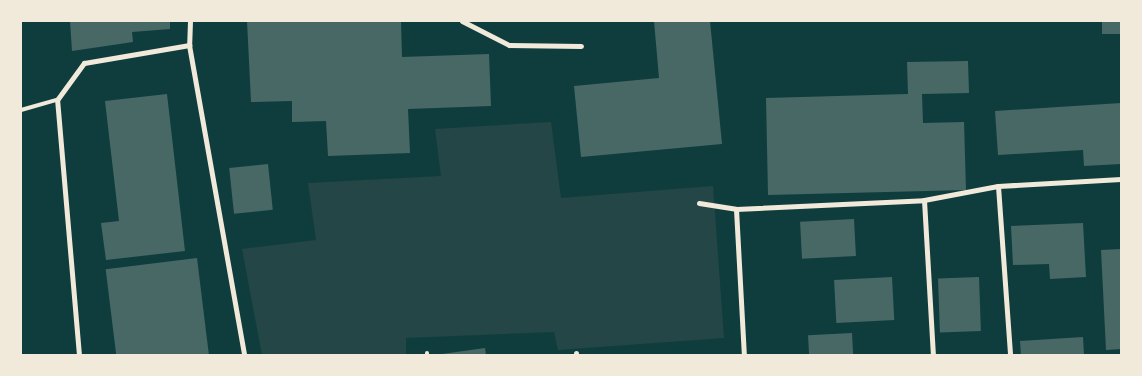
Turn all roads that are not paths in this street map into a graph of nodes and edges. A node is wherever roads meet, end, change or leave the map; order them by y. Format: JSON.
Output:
{"nodes":[{"id":1,"x":190,"y":21,"type":"edge"},
{"id":2,"x":462,"y":21,"type":"edge"},
{"id":3,"x":189,"y":45,"type":"junction"},
{"id":4,"x":581,"y":46,"type":"dead end"},
{"id":5,"x":57,"y":100,"type":"junction"},
{"id":6,"x":21,"y":110,"type":"edge"},
{"id":7,"x":1121,"y":179,"type":"edge"},
{"id":8,"x":998,"y":186,"type":"junction"},
{"id":9,"x":924,"y":200,"type":"junction"},
{"id":10,"x":698,"y":203,"type":"dead end"},
{"id":11,"x":736,"y":208,"type":"junction"},
{"id":12,"x":79,"y":355,"type":"edge"},
{"id":13,"x":244,"y":355,"type":"edge"},
{"id":14,"x":744,"y":355,"type":"edge"},
{"id":15,"x":933,"y":355,"type":"edge"},
{"id":16,"x":1010,"y":355,"type":"edge"}],
"edges":[{"from":1,"to":3,"type":"street"},
{"from":2,"to":4,"type":"street"},
{"from":3,"to":5,"type":"street"},
{"from":3,"to":13,"type":"street"},
{"from":5,"to":6,"type":"lane"},
{"from":5,"to":12,"type":"street"},
{"from":7,"to":8,"type":"street"},
{"from":8,"to":9,"type":"street"},
{"from":8,"to":16,"type":"street"},
{"from":9,"to":11,"type":"street"},
{"from":9,"to":15,"type":"street"},
{"from":10,"to":11,"type":"street"},
{"from":11,"to":14,"type":"street"}]}
